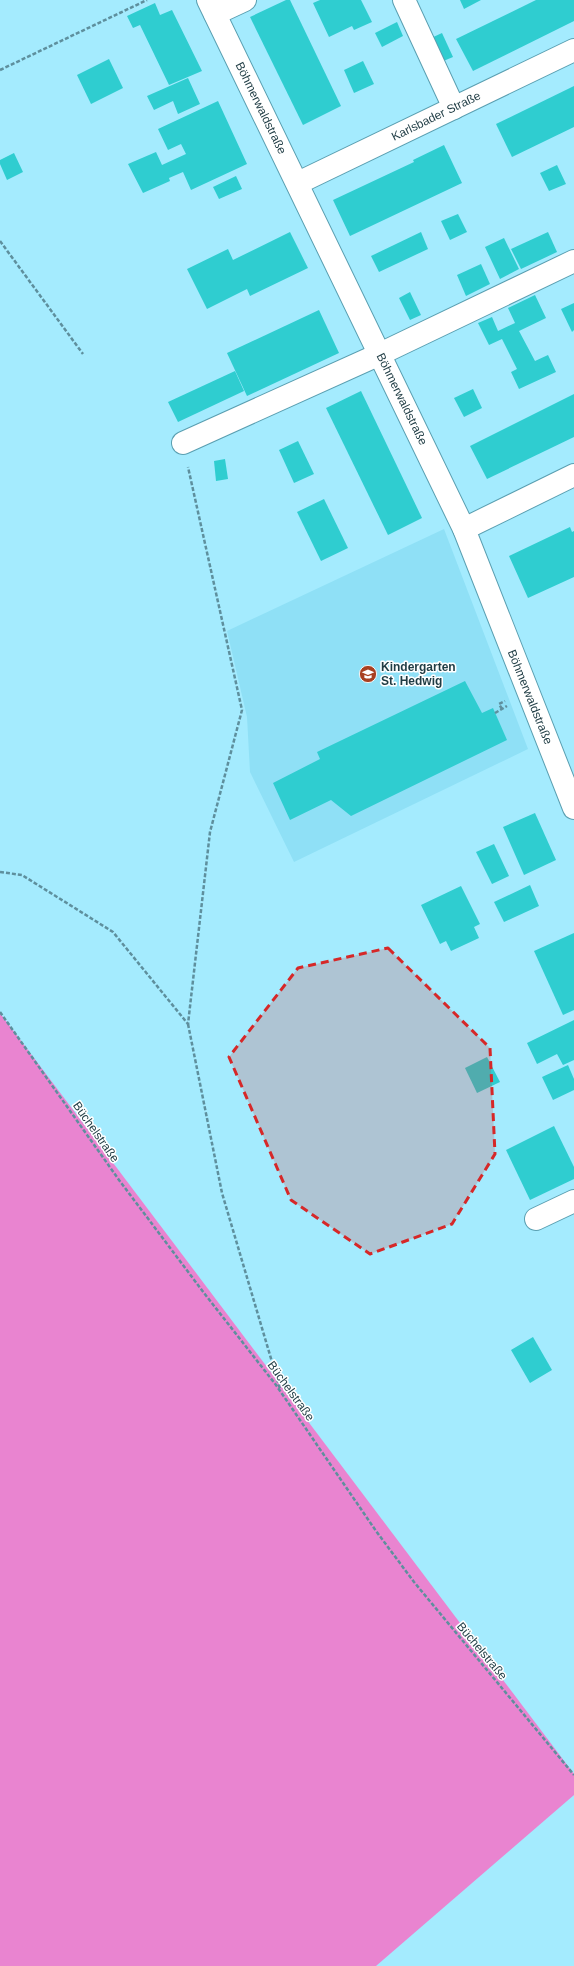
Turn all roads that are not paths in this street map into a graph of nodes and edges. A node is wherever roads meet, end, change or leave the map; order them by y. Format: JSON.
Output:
{"nodes":[{"id":1,"x":245,"y":0,"type":"edge"},
{"id":2,"x":404,"y":0,"type":"edge"},
{"id":3,"x":211,"y":7,"type":"edge"},
{"id":4,"x":574,"y":50,"type":"edge"},
{"id":5,"x":454,"y":108,"type":"junction"},
{"id":6,"x":298,"y":184,"type":"junction"},
{"id":7,"x":574,"y":261,"type":"edge"},
{"id":8,"x":380,"y":354,"type":"junction"},
{"id":9,"x":182,"y":443,"type":"road end"},
{"id":10,"x":574,"y":474,"type":"edge"},
{"id":11,"x":464,"y":529,"type":"junction"},
{"id":12,"x":574,"y":808,"type":"edge"},
{"id":13,"x":574,"y":1201,"type":"edge"},
{"id":14,"x":536,"y":1219,"type":"dead end"}],
"edges":[{"from":1,"to":3,"type":"street"},
{"from":2,"to":5,"type":"street"},
{"from":3,"to":6,"type":"street","name":"Böhmerwaldstraße"},
{"from":4,"to":5,"type":"street","name":"Karlsbader Straße"},
{"from":5,"to":6,"type":"street","name":"Karlsbader Straße"},
{"from":6,"to":8,"type":"street","name":"Böhmerwaldstraße"},
{"from":7,"to":8,"type":"street"},
{"from":8,"to":9,"type":"street"},
{"from":8,"to":11,"type":"street","name":"Böhmerwaldstraße"},
{"from":10,"to":11,"type":"street"},
{"from":11,"to":12,"type":"street","name":"Böhmerwaldstraße"},
{"from":13,"to":14,"type":"street"}]}
